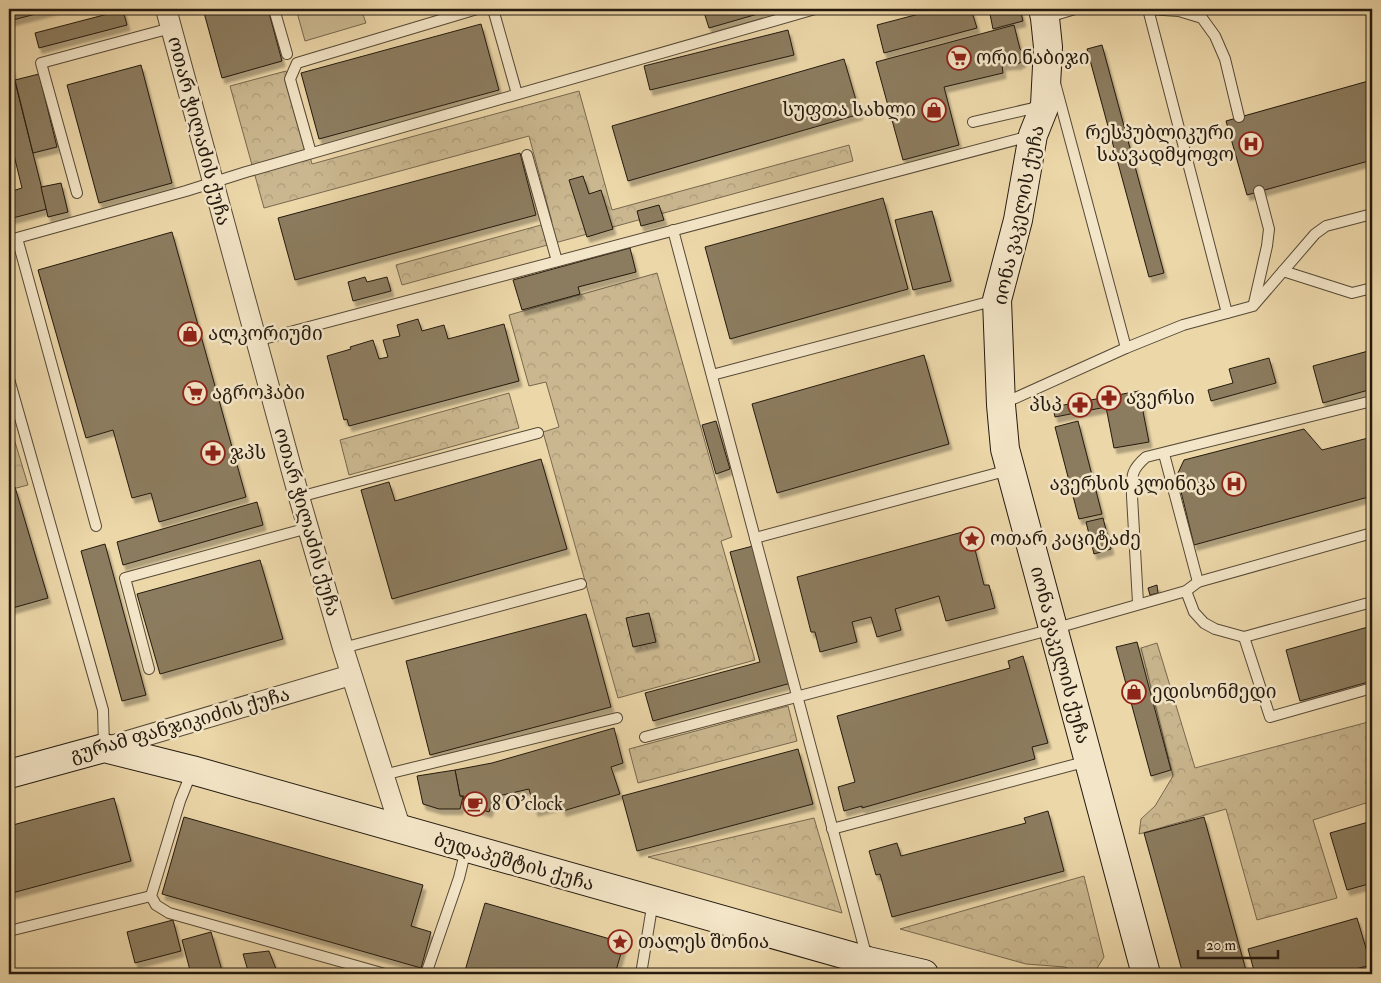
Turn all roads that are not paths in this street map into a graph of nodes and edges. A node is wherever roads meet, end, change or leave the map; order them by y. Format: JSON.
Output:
{"nodes":[{"id":1,"x":166,"y":9,"type":"edge"},
{"id":2,"x":274,"y":9,"type":"edge"},
{"id":3,"x":477,"y":9,"type":"edge"},
{"id":4,"x":493,"y":9,"type":"edge"},
{"id":5,"x":815,"y":9,"type":"edge"},
{"id":6,"x":1075,"y":9,"type":"edge"},
{"id":7,"x":1148,"y":9,"type":"edge"},
{"id":8,"x":1044,"y":13,"type":"edge"},
{"id":9,"x":171,"y":28,"type":"junction"},
{"id":10,"x":287,"y":54,"type":"dead end"},
{"id":11,"x":1048,"y":63,"type":"junction"},
{"id":12,"x":517,"y":94,"type":"junction"},
{"id":13,"x":1045,"y":105,"type":"junction"},
{"id":14,"x":1239,"y":117,"type":"dead end"},
{"id":15,"x":973,"y":122,"type":"dead end"},
{"id":16,"x":1033,"y":135,"type":"junction"},
{"id":17,"x":311,"y":153,"type":"junction"},
{"id":18,"x":527,"y":155,"type":"dead end"},
{"id":19,"x":213,"y":181,"type":"junction"},
{"id":20,"x":1259,"y":191,"type":"dead end"},
{"id":21,"x":78,"y":193,"type":"dead end"},
{"id":22,"x":1372,"y":214,"type":"edge"},
{"id":23,"x":673,"y":230,"type":"junction"},
{"id":24,"x":557,"y":260,"type":"junction"},
{"id":25,"x":1283,"y":271,"type":"junction"},
{"id":26,"x":1372,"y":288,"type":"edge"},
{"id":27,"x":997,"y":300,"type":"junction"},
{"id":28,"x":1253,"y":306,"type":"junction"},
{"id":29,"x":1227,"y":313,"type":"junction"},
{"id":30,"x":256,"y":341,"type":"junction"},
{"id":31,"x":1126,"y":348,"type":"junction"},
{"id":32,"x":712,"y":375,"type":"junction"},
{"id":33,"x":9,"y":379,"type":"edge"},
{"id":34,"x":1372,"y":401,"type":"edge"},
{"id":35,"x":1001,"y":405,"type":"junction"},
{"id":36,"x":538,"y":434,"type":"dead end"},
{"id":37,"x":1164,"y":454,"type":"junction"},
{"id":38,"x":1010,"y":470,"type":"junction"},
{"id":39,"x":299,"y":497,"type":"junction"},
{"id":40,"x":96,"y":526,"type":"dead end"},
{"id":41,"x":308,"y":528,"type":"junction"},
{"id":42,"x":1372,"y":533,"type":"edge"},
{"id":43,"x":755,"y":538,"type":"junction"},
{"id":44,"x":1198,"y":582,"type":"junction"},
{"id":45,"x":581,"y":584,"type":"dead end"},
{"id":46,"x":1186,"y":591,"type":"junction"},
{"id":47,"x":1372,"y":602,"type":"edge"},
{"id":48,"x":1138,"y":603,"type":"junction"},
{"id":49,"x":1053,"y":629,"type":"junction"},
{"id":50,"x":1244,"y":637,"type":"junction"},
{"id":51,"x":343,"y":648,"type":"junction"},
{"id":52,"x":150,"y":669,"type":"dead end"},
{"id":53,"x":352,"y":675,"type":"junction"},
{"id":54,"x":1372,"y":688,"type":"edge"},
{"id":55,"x":797,"y":696,"type":"junction"},
{"id":56,"x":617,"y":718,"type":"dead end"},
{"id":57,"x":644,"y":737,"type":"dead end"},
{"id":58,"x":104,"y":748,"type":"junction"},
{"id":59,"x":1089,"y":761,"type":"junction"},
{"id":60,"x":192,"y":770,"type":"junction"},
{"id":61,"x":9,"y":774,"type":"edge"},
{"id":62,"x":383,"y":775,"type":"junction"},
{"id":63,"x":832,"y":829,"type":"junction"},
{"id":64,"x":401,"y":830,"type":"junction"},
{"id":65,"x":467,"y":848,"type":"junction"},
{"id":66,"x":150,"y":896,"type":"junction"},
{"id":67,"x":654,"y":901,"type":"junction"},
{"id":68,"x":9,"y":931,"type":"edge"},
{"id":69,"x":868,"y":962,"type":"junction"},
{"id":70,"x":385,"y":974,"type":"edge"},
{"id":71,"x":426,"y":974,"type":"edge"},
{"id":72,"x":641,"y":974,"type":"edge"},
{"id":73,"x":922,"y":974,"type":"edge"},
{"id":74,"x":1146,"y":974,"type":"edge"}],
"edges":[{"from":1,"to":9,"type":"street","name":"ოთარ ჭილაძის ქუჩა"},
{"from":2,"to":10,"type":"lane"},
{"from":3,"to":17,"type":"lane"},
{"from":4,"to":12,"type":"lane"},
{"from":5,"to":12,"type":"lane"},
{"from":6,"to":8,"type":"lane"},
{"from":7,"to":14,"type":"lane"},
{"from":7,"to":29,"type":"lane"},
{"from":8,"to":11,"type":"main road","name":"იონა ვაკელის ქუჩა"},
{"from":9,"to":19,"type":"street","name":"ოთარ ჭილაძის ქუჩა"},
{"from":9,"to":21,"type":"lane"},
{"from":11,"to":13,"type":"main road","name":"იონა ვაკელის ქუჩა"},
{"from":11,"to":31,"type":"lane"},
{"from":12,"to":17,"type":"lane"},
{"from":13,"to":15,"type":"lane"},
{"from":13,"to":16,"type":"main road","name":"იონა ვაკელის ქუჩა"},
{"from":16,"to":23,"type":"lane"},
{"from":16,"to":27,"type":"main road","name":"იონა ვაკელის ქუჩა"},
{"from":17,"to":19,"type":"lane"},
{"from":18,"to":24,"type":"lane"},
{"from":19,"to":30,"type":"street","name":"ოთარ ჭილაძის ქუჩა"},
{"from":19,"to":40,"type":"lane"},
{"from":20,"to":28,"type":"lane"},
{"from":22,"to":25,"type":"lane"},
{"from":23,"to":24,"type":"lane"},
{"from":23,"to":32,"type":"lane"},
{"from":24,"to":30,"type":"lane"},
{"from":25,"to":26,"type":"lane"},
{"from":25,"to":28,"type":"lane"},
{"from":27,"to":32,"type":"lane"},
{"from":27,"to":35,"type":"main road","name":"იონა ვაკელის ქუჩა"},
{"from":28,"to":29,"type":"lane"},
{"from":29,"to":31,"type":"lane"},
{"from":30,"to":39,"type":"street","name":"ოთარ ჭილაძის ქუჩა"},
{"from":31,"to":35,"type":"lane"},
{"from":32,"to":43,"type":"lane"},
{"from":33,"to":58,"type":"lane"},
{"from":34,"to":37,"type":"lane"},
{"from":35,"to":38,"type":"main road","name":"იონა ვაკელის ქუჩა"},
{"from":36,"to":39,"type":"lane"},
{"from":37,"to":44,"type":"lane"},
{"from":37,"to":48,"type":"lane"},
{"from":38,"to":43,"type":"lane"},
{"from":38,"to":49,"type":"main road","name":"იონა ვაკელის ქუჩა"},
{"from":39,"to":41,"type":"street","name":"ოთარ ჭილაძის ქუჩა"},
{"from":41,"to":51,"type":"street","name":"ოთარ ჭილაძის ქუჩა"},
{"from":41,"to":52,"type":"lane"},
{"from":42,"to":44,"type":"lane"},
{"from":43,"to":55,"type":"lane"},
{"from":44,"to":46,"type":"lane"},
{"from":45,"to":51,"type":"lane"},
{"from":46,"to":48,"type":"lane"},
{"from":46,"to":50,"type":"lane"},
{"from":47,"to":50,"type":"lane"},
{"from":48,"to":49,"type":"lane"},
{"from":49,"to":55,"type":"lane"},
{"from":49,"to":59,"type":"main road","name":"იონა ვაკელის ქუჩა"},
{"from":50,"to":54,"type":"lane"},
{"from":51,"to":53,"type":"street","name":"ოთარ ჭილაძის ქუჩა"},
{"from":53,"to":58,"type":"street","name":"გურამ ფანჯიკიძის ქუჩა"},
{"from":53,"to":62,"type":"street","name":"ოთარ ჭილაძის ქუჩა"},
{"from":55,"to":57,"type":"lane"},
{"from":55,"to":63,"type":"lane"},
{"from":56,"to":62,"type":"lane"},
{"from":58,"to":60,"type":"main road","name":"ბუდაპეშტის ქუჩა"},
{"from":58,"to":61,"type":"main road","name":"გურამ ფანჯიკიძის ქუჩა"},
{"from":59,"to":63,"type":"lane"},
{"from":59,"to":74,"type":"main road","name":"იონა ვაკელის ქუჩა"},
{"from":60,"to":64,"type":"main road","name":"ბუდაპეშტის ქუჩა"},
{"from":60,"to":66,"type":"lane"},
{"from":62,"to":64,"type":"street","name":"ოთარ ჭილაძის ქუჩა"},
{"from":63,"to":69,"type":"lane"},
{"from":64,"to":65,"type":"main road","name":"ბუდაპეშტის ქუჩა"},
{"from":65,"to":67,"type":"main road","name":"ბუდაპეშტის ქუჩა"},
{"from":65,"to":71,"type":"lane"},
{"from":66,"to":68,"type":"lane"},
{"from":66,"to":70,"type":"lane"},
{"from":67,"to":69,"type":"main road","name":"ბუდაპეშტის ქუჩა"},
{"from":67,"to":72,"type":"lane"},
{"from":69,"to":73,"type":"main road","name":"ბუდაპეშტის ქუჩა"}]}
